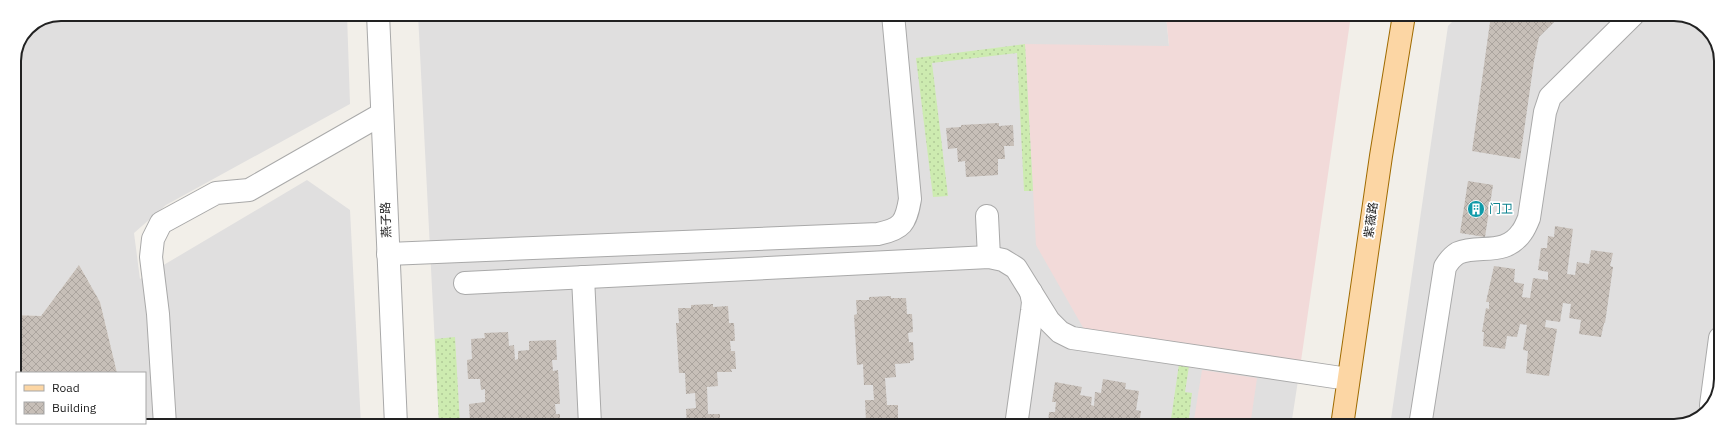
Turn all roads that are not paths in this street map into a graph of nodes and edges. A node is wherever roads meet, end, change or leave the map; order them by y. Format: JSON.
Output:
{"nodes":[{"id":1,"x":378,"y":21,"type":"edge"},
{"id":2,"x":894,"y":21,"type":"edge"},
{"id":3,"x":1403,"y":21,"type":"edge"},
{"id":4,"x":1627,"y":21,"type":"edge"},
{"id":5,"x":382,"y":114,"type":"junction"},
{"id":6,"x":987,"y":216,"type":"dead end"},
{"id":7,"x":388,"y":254,"type":"junction"},
{"id":8,"x":989,"y":257,"type":"junction"},
{"id":9,"x":583,"y":277,"type":"junction"},
{"id":10,"x":465,"y":283,"type":"dead end"},
{"id":11,"x":1030,"y":289,"type":"junction"},
{"id":12,"x":1030,"y":333,"type":"junction"},
{"id":13,"x":1072,"y":338,"type":"junction"},
{"id":14,"x":1348,"y":379,"type":"junction"},
{"id":15,"x":165,"y":419,"type":"edge"},
{"id":16,"x":396,"y":419,"type":"edge"},
{"id":17,"x":590,"y":419,"type":"edge"},
{"id":18,"x":1017,"y":419,"type":"edge"},
{"id":19,"x":1343,"y":419,"type":"edge"},
{"id":20,"x":1421,"y":419,"type":"edge"}],
"edges":[{"from":1,"to":5,"type":"street","name":"燕子路"},
{"from":2,"to":7,"type":"street"},
{"from":3,"to":14,"type":"main road","name":"紫薇路"},
{"from":4,"to":20,"type":"street"},
{"from":5,"to":7,"type":"street","name":"燕子路"},
{"from":5,"to":15,"type":"street"},
{"from":6,"to":8,"type":"street"},
{"from":7,"to":16,"type":"street","name":"燕子路"},
{"from":8,"to":9,"type":"street"},
{"from":8,"to":11,"type":"street"},
{"from":9,"to":10,"type":"street"},
{"from":9,"to":17,"type":"street"},
{"from":11,"to":12,"type":"street"},
{"from":11,"to":13,"type":"street"},
{"from":12,"to":13,"type":"street"},
{"from":12,"to":18,"type":"street"},
{"from":13,"to":14,"type":"street"},
{"from":14,"to":19,"type":"main road","name":"紫薇路"}]}
